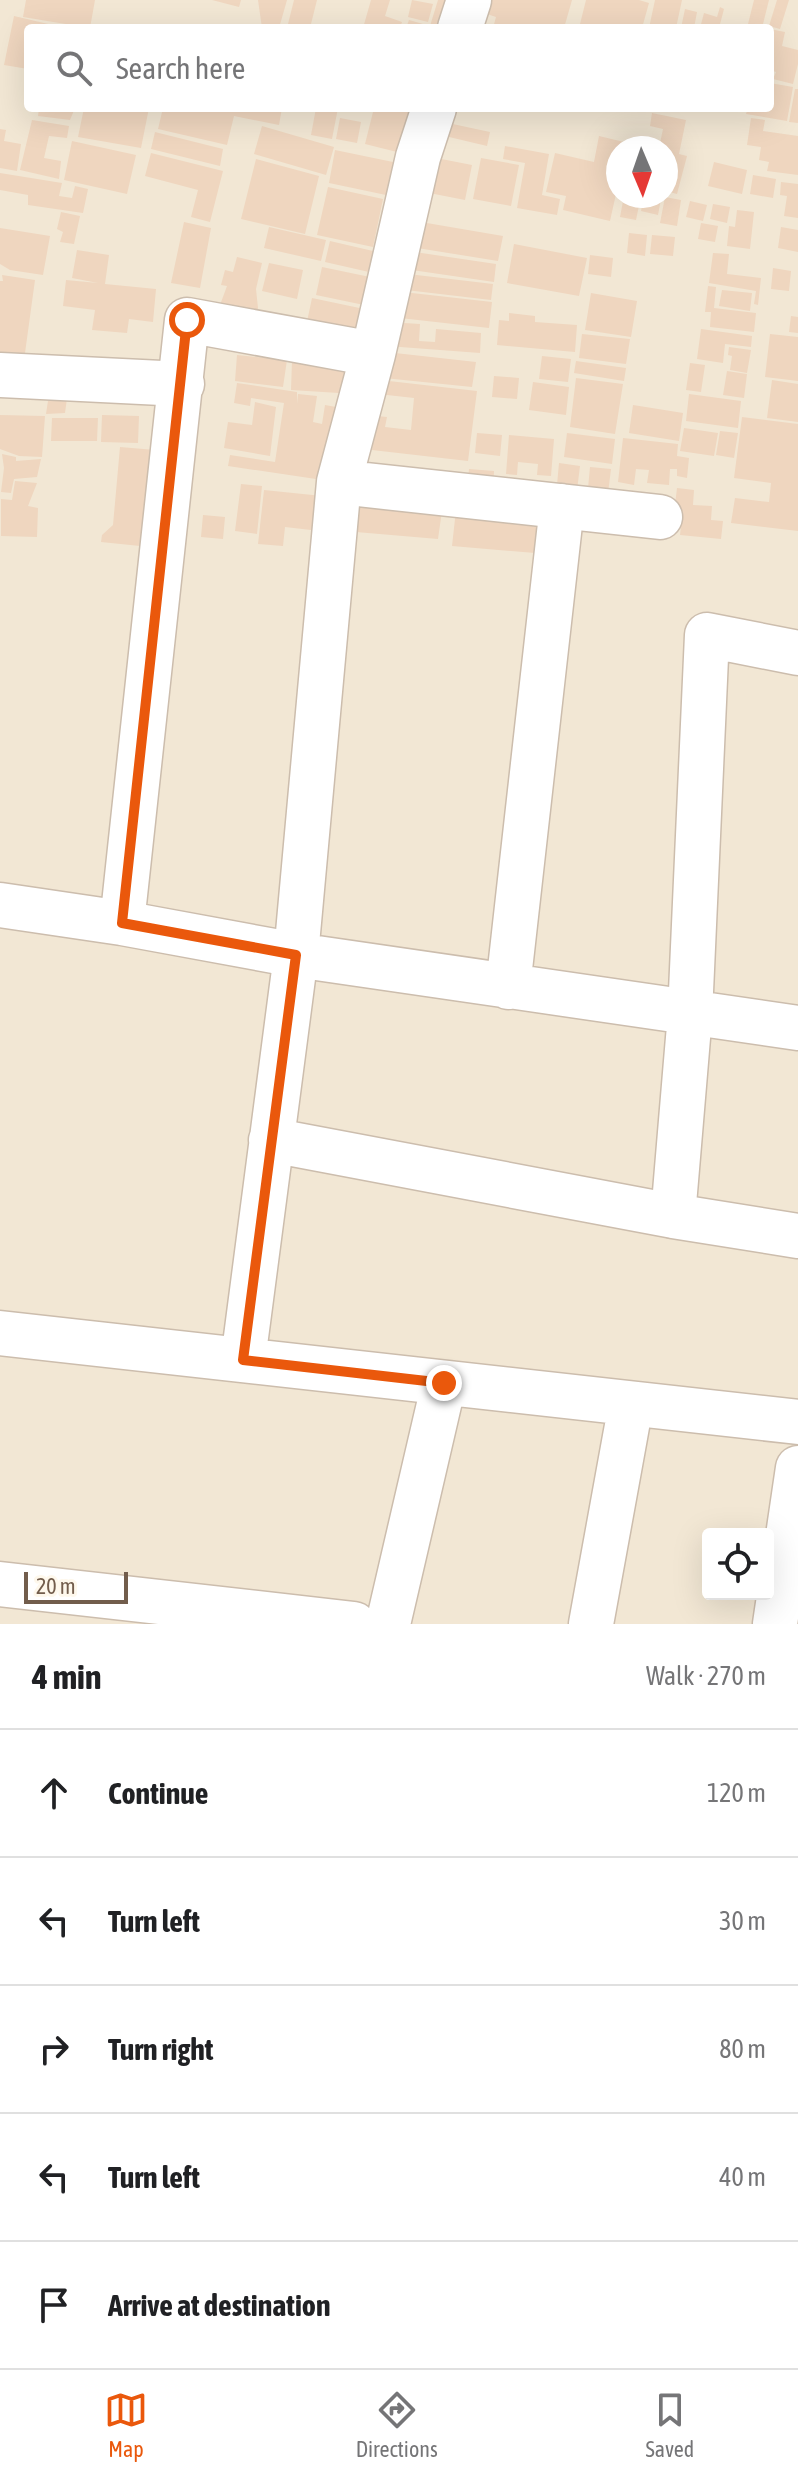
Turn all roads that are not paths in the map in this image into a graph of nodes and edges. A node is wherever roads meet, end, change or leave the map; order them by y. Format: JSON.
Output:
{"nodes":[{"id":1,"x":469,"y":0,"type":"edge"},
{"id":2,"x":461,"y":24,"type":"edge"},
{"id":3,"x":433,"y":112,"type":"edge"},
{"id":4,"x":373,"y":354,"type":"junction"},
{"id":5,"x":0,"y":375,"type":"edge"},
{"id":6,"x":182,"y":384,"type":"junction"},
{"id":7,"x":339,"y":482,"type":"junction"},
{"id":8,"x":562,"y":506,"type":"junction"},
{"id":9,"x":660,"y":517,"type":"dead end"},
{"id":10,"x":798,"y":653,"type":"edge"},
{"id":11,"x":0,"y":905,"type":"edge"},
{"id":12,"x":122,"y":923,"type":"junction"},
{"id":13,"x":296,"y":955,"type":"junction"},
{"id":14,"x":508,"y":987,"type":"junction"},
{"id":15,"x":690,"y":1014,"type":"junction"},
{"id":16,"x":798,"y":1028,"type":"edge"},
{"id":17,"x":271,"y":1140,"type":"junction"},
{"id":18,"x":673,"y":1216,"type":"junction"},
{"id":19,"x":798,"y":1236,"type":"edge"},
{"id":20,"x":0,"y":1333,"type":"edge"},
{"id":21,"x":243,"y":1360,"type":"junction"},
{"id":22,"x":444,"y":1383,"type":"junction"},
{"id":23,"x":631,"y":1404,"type":"junction"},
{"id":24,"x":798,"y":1422,"type":"edge"},
{"id":25,"x":798,"y":1468,"type":"edge"},
{"id":26,"x":0,"y":1584,"type":"edge"},
{"id":27,"x":192,"y":1615,"type":"edge"},
{"id":28,"x":354,"y":1624,"type":"edge"},
{"id":29,"x":388,"y":1624,"type":"edge"},
{"id":30,"x":591,"y":1624,"type":"edge"},
{"id":31,"x":775,"y":1624,"type":"edge"}],
"edges":[{"from":1,"to":2,"type":"street"},
{"from":3,"to":4,"type":"street"},
{"from":4,"to":6,"type":"street"},
{"from":4,"to":7,"type":"street"},
{"from":5,"to":6,"type":"street"},
{"from":6,"to":12,"type":"street"},
{"from":7,"to":8,"type":"street"},
{"from":7,"to":13,"type":"street"},
{"from":8,"to":9,"type":"street"},
{"from":8,"to":14,"type":"street"},
{"from":10,"to":15,"type":"street"},
{"from":11,"to":12,"type":"street"},
{"from":12,"to":13,"type":"street"},
{"from":13,"to":14,"type":"street"},
{"from":13,"to":17,"type":"street"},
{"from":14,"to":15,"type":"street"},
{"from":15,"to":16,"type":"street"},
{"from":15,"to":18,"type":"street"},
{"from":17,"to":18,"type":"street"},
{"from":17,"to":21,"type":"street"},
{"from":18,"to":19,"type":"street"},
{"from":20,"to":21,"type":"street"},
{"from":21,"to":22,"type":"street"},
{"from":22,"to":23,"type":"street"},
{"from":22,"to":29,"type":"street"},
{"from":23,"to":24,"type":"street"},
{"from":23,"to":30,"type":"street"},
{"from":25,"to":31,"type":"street"},
{"from":26,"to":27,"type":"street"},
{"from":27,"to":28,"type":"street"}]}
